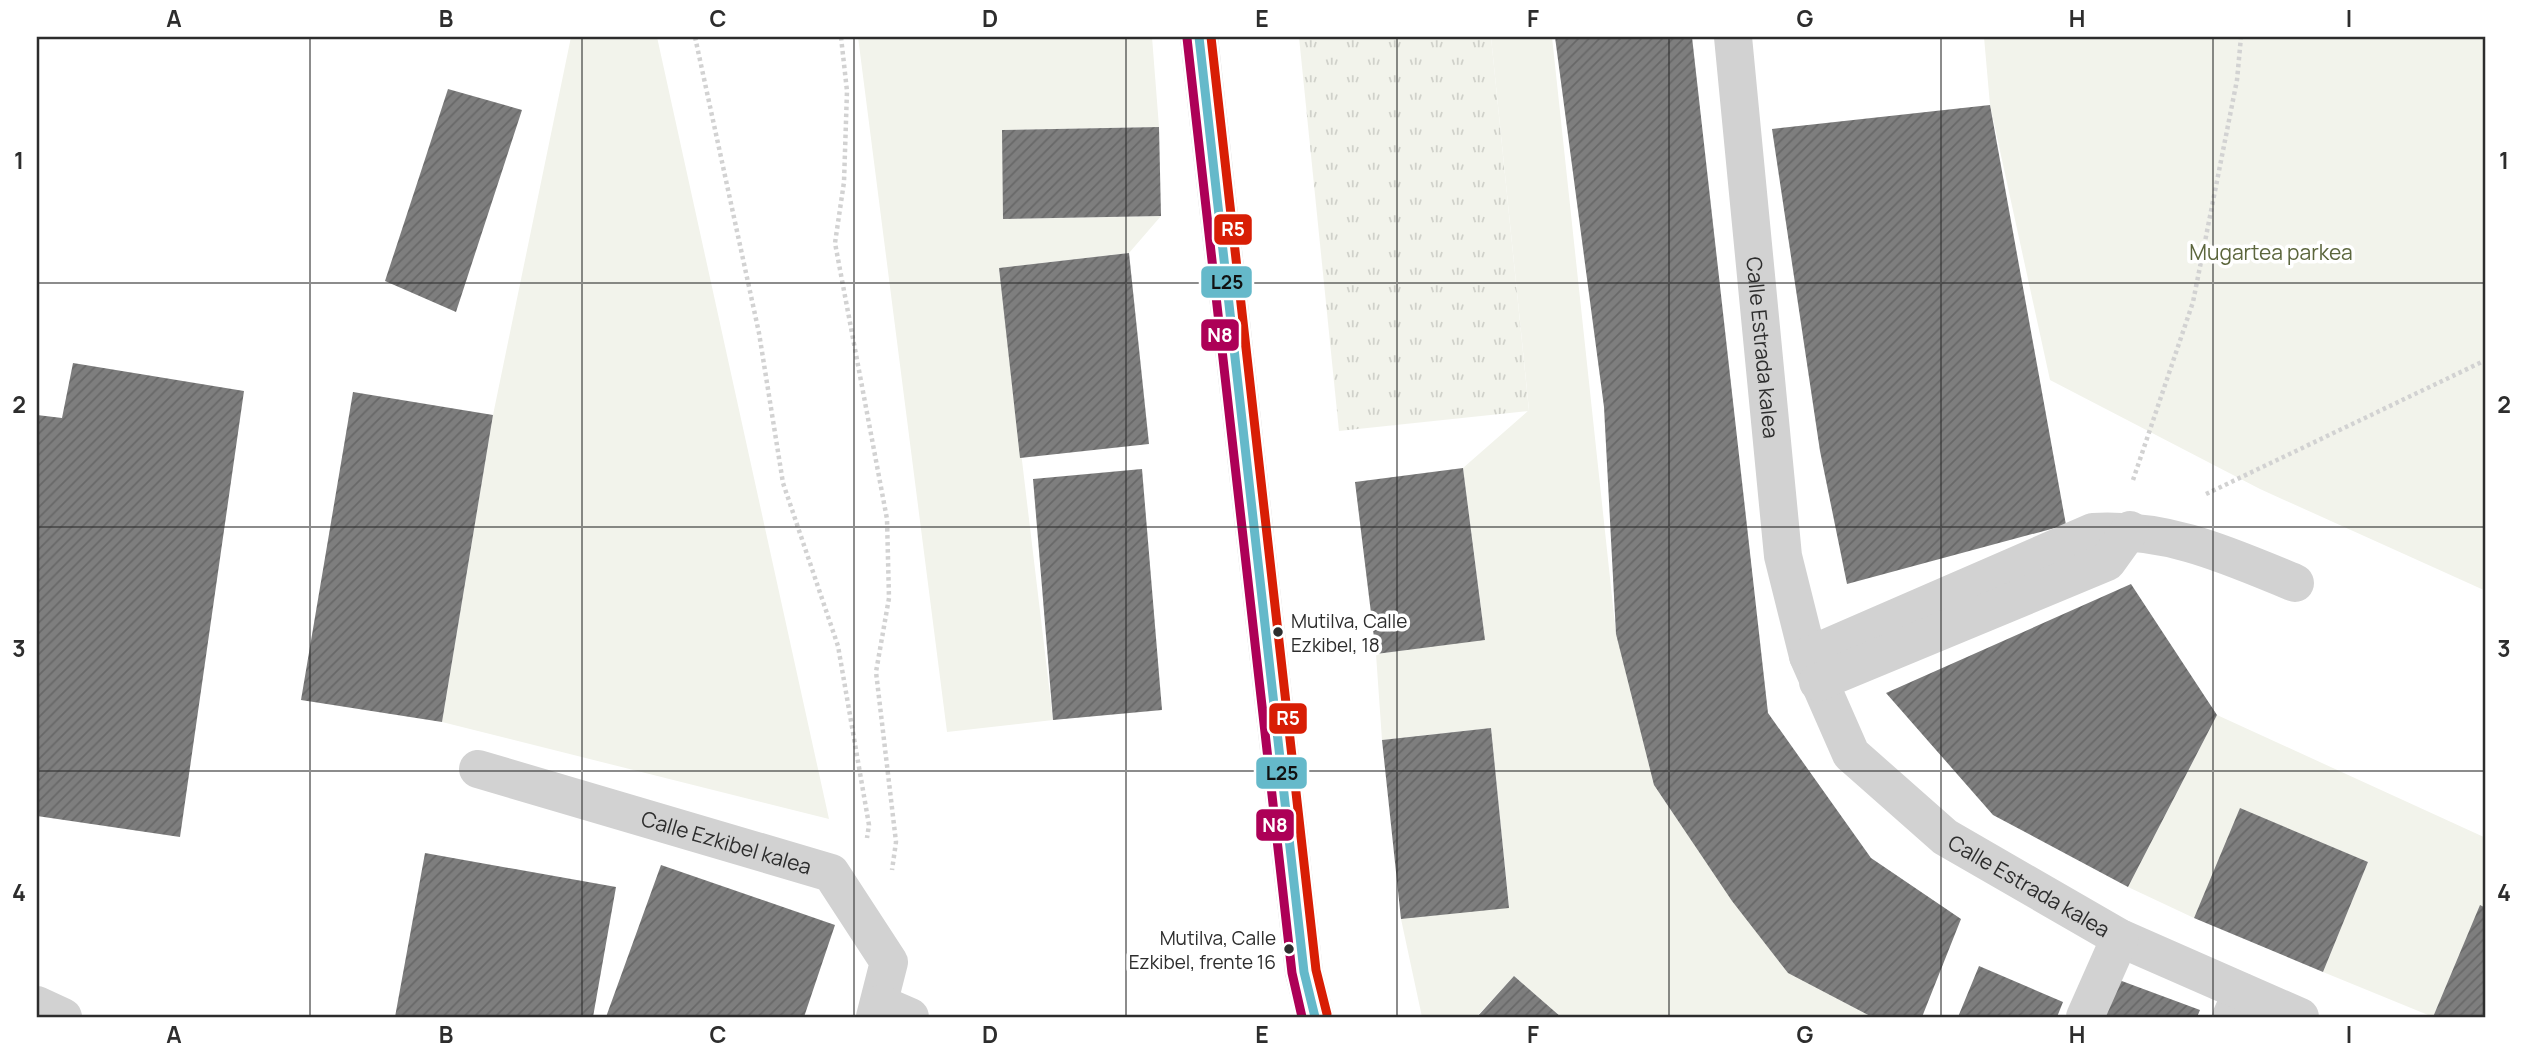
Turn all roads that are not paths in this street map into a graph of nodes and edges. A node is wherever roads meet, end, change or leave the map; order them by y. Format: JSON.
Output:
{"nodes":[{"id":1,"x":1199,"y":37,"type":"edge"},
{"id":2,"x":1733,"y":37,"type":"edge"},
{"id":3,"x":2295,"y":583,"type":"dead end"},
{"id":4,"x":1813,"y":669,"type":"junction"},
{"id":5,"x":478,"y":769,"type":"dead end"},
{"id":6,"x":2120,"y":938,"type":"junction"},
{"id":7,"x":37,"y":1005,"type":"edge"},
{"id":8,"x":2236,"y":1005,"type":"edge"},
{"id":9,"x":888,"y":1013,"type":"edge"},
{"id":10,"x":63,"y":1017,"type":"edge"},
{"id":11,"x":1315,"y":1017,"type":"edge"},
{"id":12,"x":2085,"y":1017,"type":"edge"},
{"id":13,"x":2300,"y":1017,"type":"edge"}],
"edges":[{"from":1,"to":11,"type":"street"},
{"from":2,"to":4,"type":"street","name":"Calle Estrada kalea"},
{"from":3,"to":4,"type":"street"},
{"from":4,"to":6,"type":"street","name":"Calle Estrada kalea"},
{"from":5,"to":9,"type":"street","name":"Calle Ezkibel kalea"},
{"from":6,"to":8,"type":"street","name":"Calle Estrada kalea"},
{"from":6,"to":12,"type":"street"},
{"from":7,"to":10,"type":"street"},
{"from":8,"to":13,"type":"street","name":"Calle Estrada kalea"}]}
